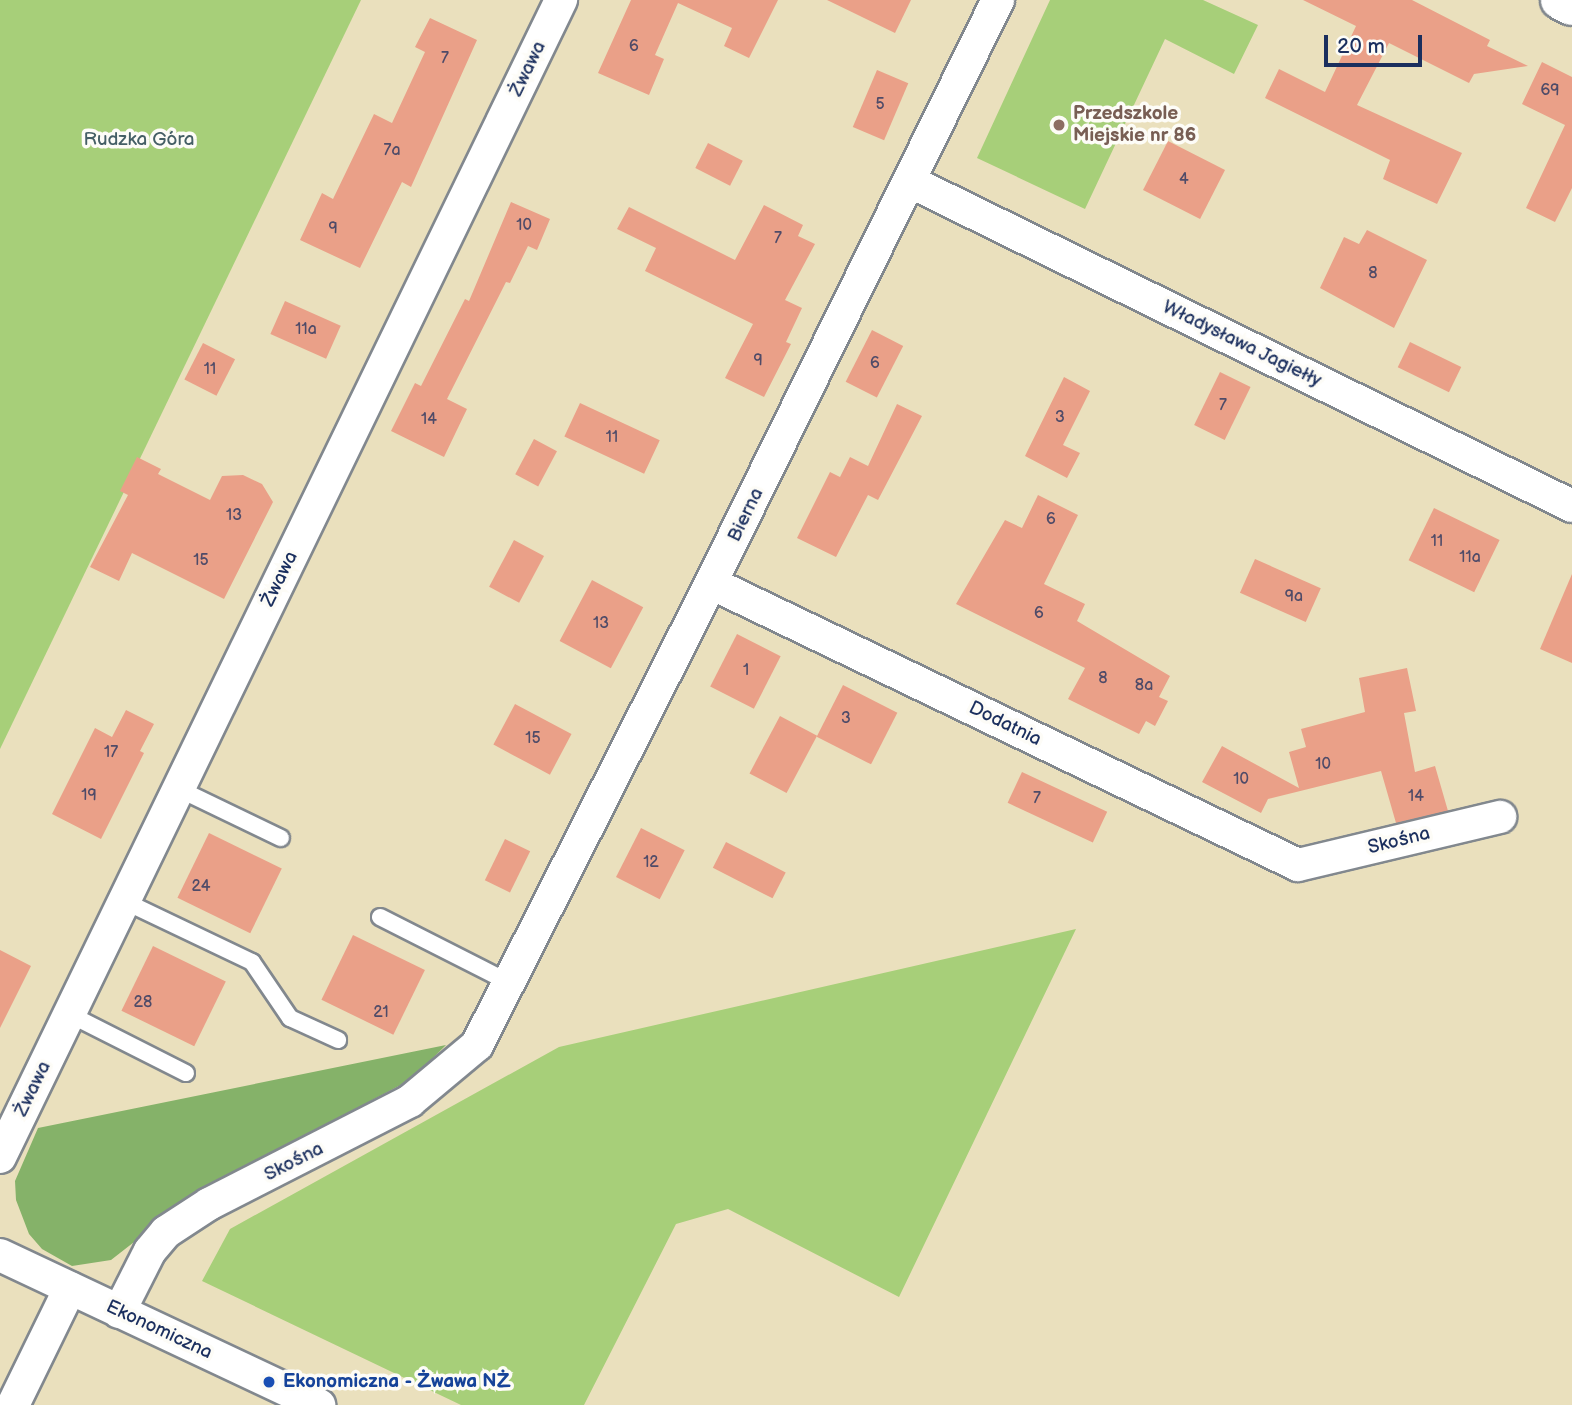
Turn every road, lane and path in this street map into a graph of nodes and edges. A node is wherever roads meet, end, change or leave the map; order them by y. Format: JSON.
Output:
{"nodes":[{"id":1,"x":561,"y":0,"type":"edge"},
{"id":2,"x":998,"y":0,"type":"edge"},
{"id":3,"x":1560,"y":0,"type":"edge"},
{"id":4,"x":1572,"y":6,"type":"edge"},
{"id":5,"x":911,"y":182,"type":"junction"},
{"id":6,"x":1572,"y":506,"type":"edge"},
{"id":7,"x":712,"y":583,"type":"junction"},
{"id":8,"x":178,"y":789,"type":"junction"},
{"id":9,"x":1500,"y":817,"type":"dead end"},
{"id":10,"x":281,"y":838,"type":"dead end"},
{"id":11,"x":1298,"y":866,"type":"joint"},
{"id":12,"x":124,"y":901,"type":"junction"},
{"id":13,"x":380,"y":917,"type":"dead end"},
{"id":14,"x":510,"y":983,"type":"junction"},
{"id":15,"x":69,"y":1014,"type":"junction"},
{"id":16,"x":488,"y":1027,"type":"joint"},
{"id":17,"x":338,"y":1040,"type":"dead end"},
{"id":18,"x":186,"y":1073,"type":"dead end"},
{"id":19,"x":0,"y":1157,"type":"edge"},
{"id":20,"x":0,"y":1255,"type":"edge"},
{"id":21,"x":70,"y":1288,"type":"junction"},
{"id":22,"x":119,"y":1312,"type":"junction"},
{"id":23,"x":13,"y":1405,"type":"edge"},
{"id":24,"x":319,"y":1405,"type":"edge"}],
"edges":[{"from":1,"to":8,"type":"street","name":"Żwawa"},
{"from":2,"to":5,"type":"street","name":"Bierna"},
{"from":3,"to":4,"type":"street"},
{"from":5,"to":6,"type":"street","name":"Władysława Jagiełły"},
{"from":5,"to":7,"type":"street","name":"Bierna"},
{"from":7,"to":11,"type":"street","name":"Dodatnia"},
{"from":7,"to":14,"type":"street","name":"Bierna"},
{"from":8,"to":10,"type":"lane"},
{"from":8,"to":12,"type":"street","name":"Żwawa"},
{"from":9,"to":11,"type":"street","name":"Skośna"},
{"from":12,"to":15,"type":"street","name":"Żwawa"},
{"from":12,"to":17,"type":"lane"},
{"from":13,"to":14,"type":"lane"},
{"from":14,"to":16,"type":"street","name":"Bierna"},
{"from":15,"to":18,"type":"lane"},
{"from":15,"to":19,"type":"street","name":"Żwawa"},
{"from":16,"to":22,"type":"street","name":"Skośna"},
{"from":20,"to":21,"type":"street","name":"Ekonomiczna"},
{"from":21,"to":22,"type":"street","name":"Ekonomiczna"},
{"from":21,"to":23,"type":"street"},
{"from":22,"to":24,"type":"street","name":"Ekonomiczna"}]}
